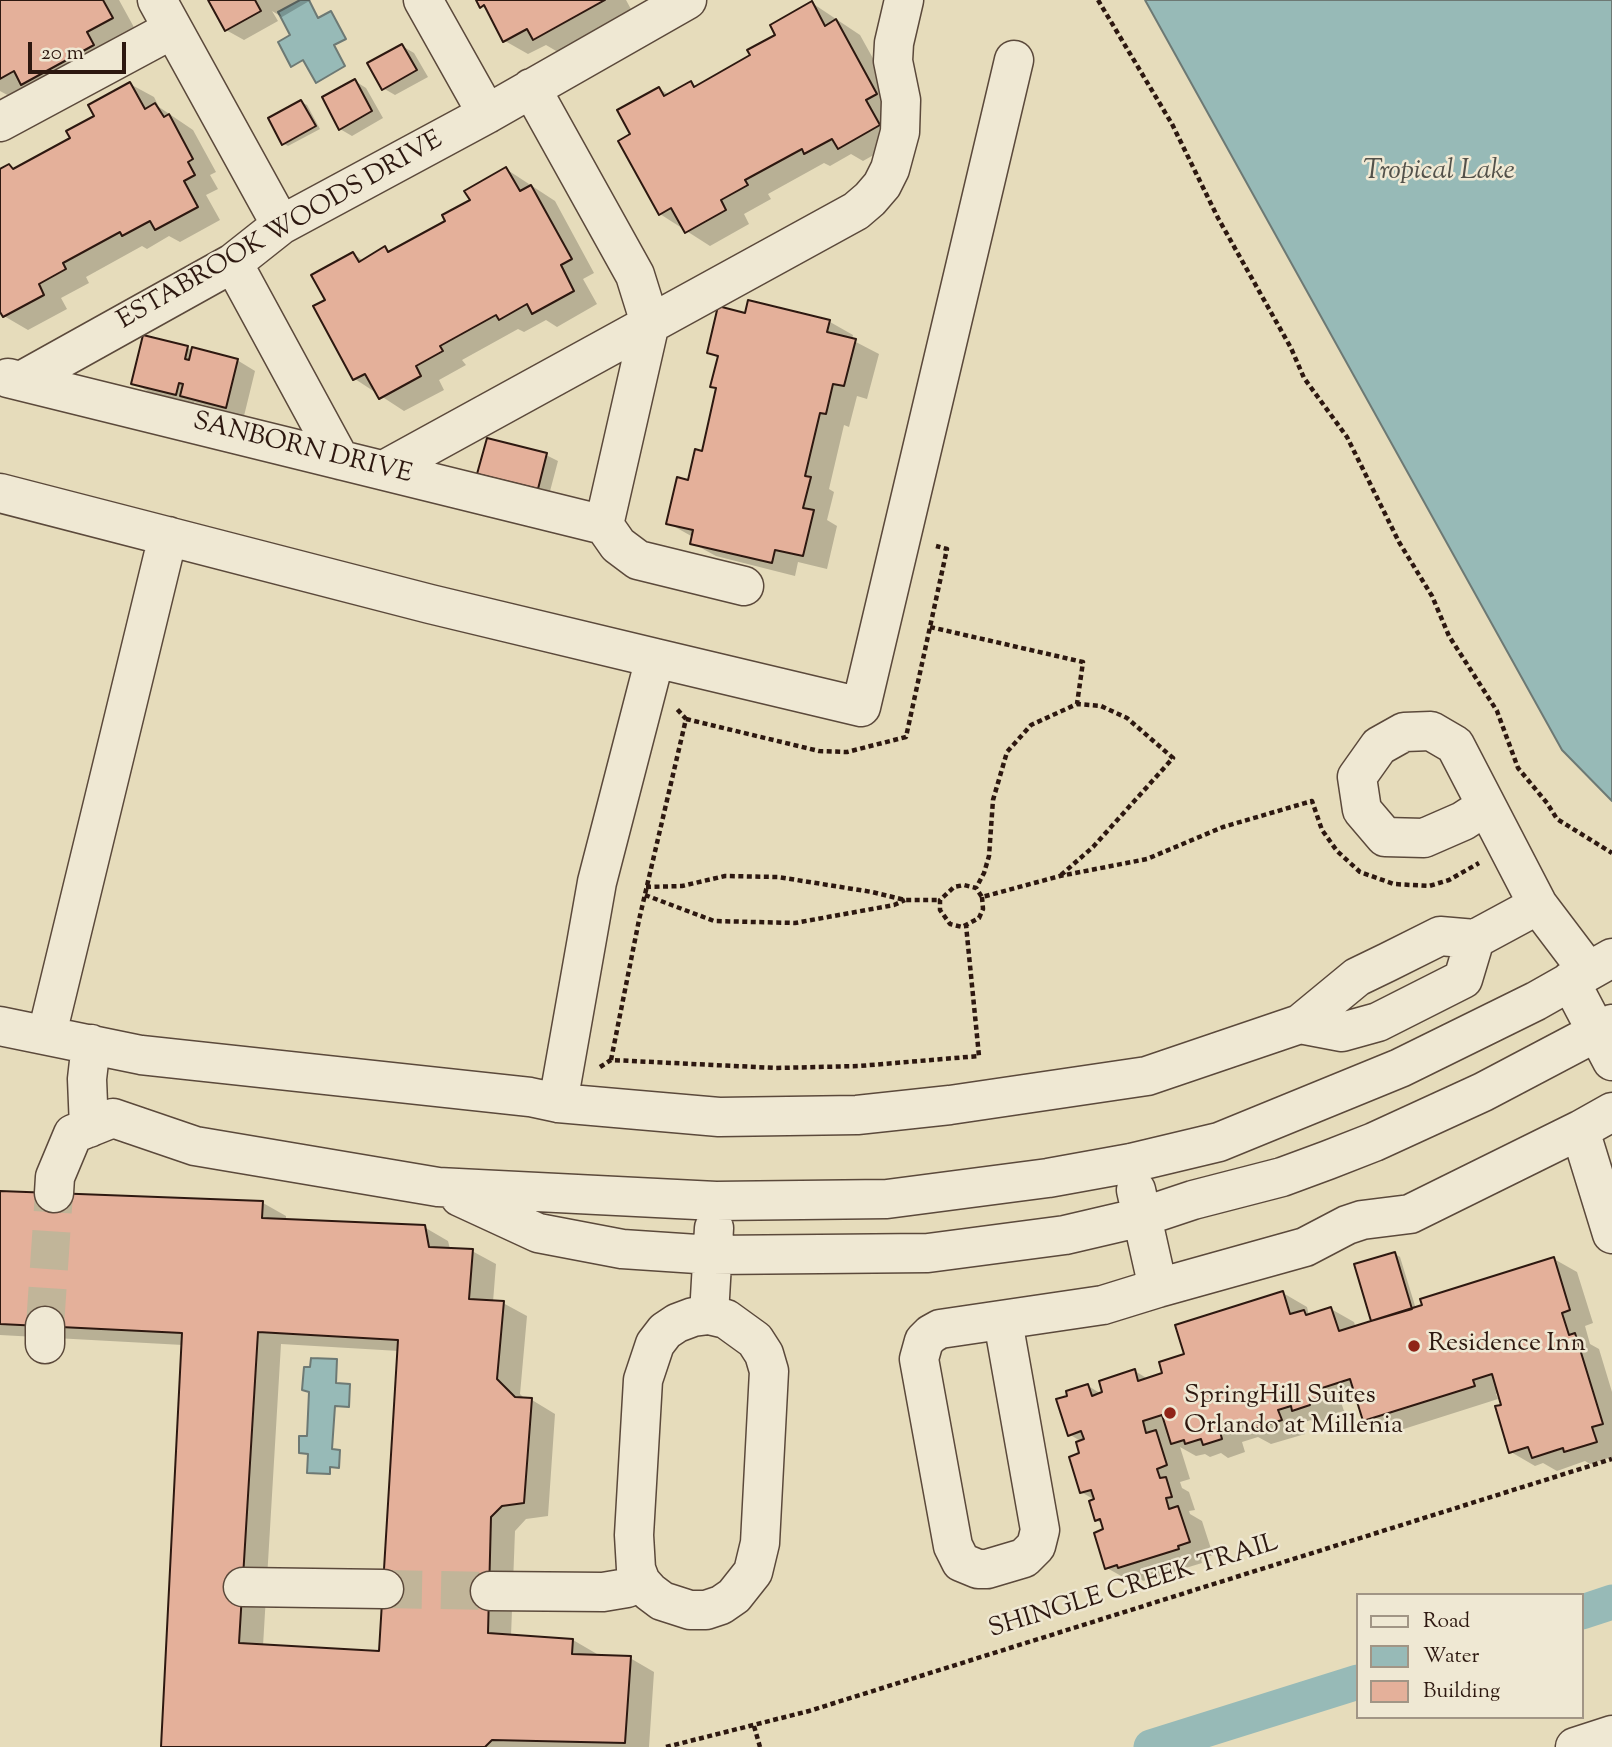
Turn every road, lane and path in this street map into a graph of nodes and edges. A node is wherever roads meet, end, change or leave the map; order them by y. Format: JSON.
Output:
{"nodes":[{"id":1,"x":423,"y":0,"type":"edge"},
{"id":2,"x":904,"y":0,"type":"edge"},
{"id":3,"x":1098,"y":0,"type":"edge"},
{"id":4,"x":675,"y":3,"type":"edge"},
{"id":5,"x":165,"y":14,"type":"edge"},
{"id":6,"x":1014,"y":60,"type":"dead end"},
{"id":7,"x":531,"y":88,"type":"junction"},
{"id":8,"x":487,"y":114,"type":"junction"},
{"id":9,"x":0,"y":122,"type":"edge"},
{"id":10,"x":281,"y":225,"type":"junction"},
{"id":11,"x":233,"y":263,"type":"junction"},
{"id":12,"x":650,"y":323,"type":"junction"},
{"id":13,"x":10,"y":378,"type":"edge"},
{"id":14,"x":340,"y":460,"type":"junction"},
{"id":15,"x":384,"y":470,"type":"junction"},
{"id":16,"x":0,"y":493,"type":"edge"},
{"id":17,"x":604,"y":525,"type":"junction"},
{"id":18,"x":168,"y":536,"type":"junction"},
{"id":19,"x":744,"y":586,"type":"dead end"},
{"id":20,"x":930,"y":627,"type":"dead end"},
{"id":21,"x":652,"y":670,"type":"junction"},
{"id":22,"x":1077,"y":704,"type":"junction"},
{"id":23,"x":1486,"y":806,"type":"dead end"},
{"id":24,"x":1612,"y":853,"type":"edge"},
{"id":25,"x":1486,"y":858,"type":"dead end"},
{"id":26,"x":1060,"y":876,"type":"junction"},
{"id":27,"x":646,"y":887,"type":"junction"},
{"id":28,"x":976,"y":888,"type":"junction"},
{"id":29,"x":645,"y":895,"type":"junction"},
{"id":30,"x":982,"y":898,"type":"junction"},
{"id":31,"x":905,"y":900,"type":"junction"},
{"id":32,"x":940,"y":900,"type":"junction"},
{"id":33,"x":1538,"y":905,"type":"junction"},
{"id":34,"x":966,"y":925,"type":"junction"},
{"id":35,"x":1475,"y":939,"type":"junction"},
{"id":36,"x":1388,"y":962,"type":"junction"},
{"id":37,"x":1590,"y":970,"type":"edge"},
{"id":38,"x":1402,"y":1010,"type":"junction"},
{"id":39,"x":1300,"y":1024,"type":"junction"},
{"id":40,"x":0,"y":1026,"type":"edge"},
{"id":41,"x":47,"y":1034,"type":"junction"},
{"id":42,"x":1607,"y":1039,"type":"edge"},
{"id":43,"x":90,"y":1044,"type":"junction"},
{"id":44,"x":611,"y":1060,"type":"junction"},
{"id":45,"x":559,"y":1098,"type":"junction"},
{"id":46,"x":1596,"y":1121,"type":"edge"},
{"id":47,"x":101,"y":1123,"type":"junction"},
{"id":48,"x":1131,"y":1163,"type":"junction"},
{"id":49,"x":55,"y":1185,"type":"tunnel mouth"},
{"id":50,"x":439,"y":1187,"type":"junction"},
{"id":51,"x":716,"y":1201,"type":"junction"},
{"id":52,"x":1142,"y":1217,"type":"junction"},
{"id":53,"x":1612,"y":1234,"type":"edge"},
{"id":54,"x":712,"y":1255,"type":"junction"},
{"id":55,"x":1158,"y":1288,"type":"junction"},
{"id":56,"x":709,"y":1315,"type":"junction"},
{"id":57,"x":1003,"y":1321,"type":"junction"},
{"id":58,"x":1612,"y":1459,"type":"edge"},
{"id":59,"x":640,"y":1582,"type":"junction"},
{"id":60,"x":243,"y":1587,"type":"dead end"},
{"id":61,"x":384,"y":1589,"type":"tunnel mouth"},
{"id":62,"x":490,"y":1591,"type":"tunnel mouth"},
{"id":63,"x":754,"y":1726,"type":"junction"},
{"id":64,"x":1612,"y":1735,"type":"edge"},
{"id":65,"x":666,"y":1747,"type":"edge"},
{"id":66,"x":760,"y":1747,"type":"edge"},
{"id":67,"x":1575,"y":1747,"type":"edge"}],
"edges":[{"from":1,"to":8,"type":"street"},
{"from":2,"to":12,"type":"street"},
{"from":3,"to":24,"type":"path"},
{"from":4,"to":7,"type":"street","name":"ESTABROOK WOODS DRIVE"},
{"from":5,"to":9,"type":"street"},
{"from":5,"to":10,"type":"street"},
{"from":6,"to":21,"type":"street"},
{"from":7,"to":8,"type":"street","name":"ESTABROOK WOODS DRIVE"},
{"from":7,"to":12,"type":"street"},
{"from":8,"to":10,"type":"street","name":"ESTABROOK WOODS DRIVE"},
{"from":10,"to":11,"type":"street","name":"ESTABROOK WOODS DRIVE"},
{"from":11,"to":13,"type":"street","name":"ESTABROOK WOODS DRIVE"},
{"from":11,"to":14,"type":"street"},
{"from":12,"to":15,"type":"street"},
{"from":12,"to":17,"type":"street"},
{"from":13,"to":14,"type":"street","name":"SANBORN DRIVE"},
{"from":14,"to":15,"type":"street","name":"SANBORN DRIVE"},
{"from":15,"to":17,"type":"street","name":"SANBORN DRIVE"},
{"from":16,"to":18,"type":"street"},
{"from":17,"to":19,"type":"street"},
{"from":18,"to":21,"type":"street"},
{"from":18,"to":41,"type":"street"},
{"from":20,"to":22,"type":"path"},
{"from":21,"to":27,"type":"path"},
{"from":21,"to":45,"type":"street"},
{"from":22,"to":26,"type":"path"},
{"from":22,"to":28,"type":"path"},
{"from":23,"to":33,"type":"street"},
{"from":25,"to":26,"type":"path"},
{"from":26,"to":30,"type":"path"},
{"from":27,"to":29,"type":"path"},
{"from":27,"to":31,"type":"path"},
{"from":28,"to":30,"type":"path"},
{"from":28,"to":32,"type":"path"},
{"from":29,"to":31,"type":"path"},
{"from":29,"to":44,"type":"path"},
{"from":30,"to":34,"type":"path"},
{"from":31,"to":32,"type":"path"},
{"from":32,"to":34,"type":"path"},
{"from":33,"to":35,"type":"street"},
{"from":33,"to":37,"type":"street"},
{"from":34,"to":44,"type":"path"},
{"from":35,"to":36,"type":"street"},
{"from":35,"to":38,"type":"street"},
{"from":36,"to":38,"type":"street"},
{"from":36,"to":39,"type":"street"},
{"from":37,"to":42,"type":"street"},
{"from":37,"to":48,"type":"street"},
{"from":38,"to":39,"type":"street"},
{"from":39,"to":45,"type":"street"},
{"from":40,"to":41,"type":"street"},
{"from":41,"to":43,"type":"street"},
{"from":42,"to":52,"type":"street"},
{"from":43,"to":45,"type":"street"},
{"from":43,"to":47,"type":"street"},
{"from":44,"to":45,"type":"path"},
{"from":46,"to":53,"type":"street"},
{"from":46,"to":55,"type":"street"},
{"from":47,"to":49,"type":"street"},
{"from":47,"to":50,"type":"street"},
{"from":48,"to":51,"type":"street"},
{"from":48,"to":52,"type":"street"},
{"from":50,"to":51,"type":"street"},
{"from":50,"to":54,"type":"street"},
{"from":51,"to":54,"type":"street"},
{"from":52,"to":54,"type":"street"},
{"from":52,"to":55,"type":"street"},
{"from":54,"to":56,"type":"street"},
{"from":55,"to":57,"type":"street"},
{"from":56,"to":59,"type":"street"},
{"from":56,"to":59,"type":"street"},
{"from":57,"to":57,"type":"street"},
{"from":58,"to":63,"type":"path","name":"SHINGLE CREEK TRAIL"},
{"from":59,"to":62,"type":"street"},
{"from":60,"to":61,"type":"street"},
{"from":63,"to":65,"type":"path","name":"SHINGLE CREEK TRAIL"},
{"from":63,"to":66,"type":"path"},
{"from":64,"to":67,"type":"street"}]}
